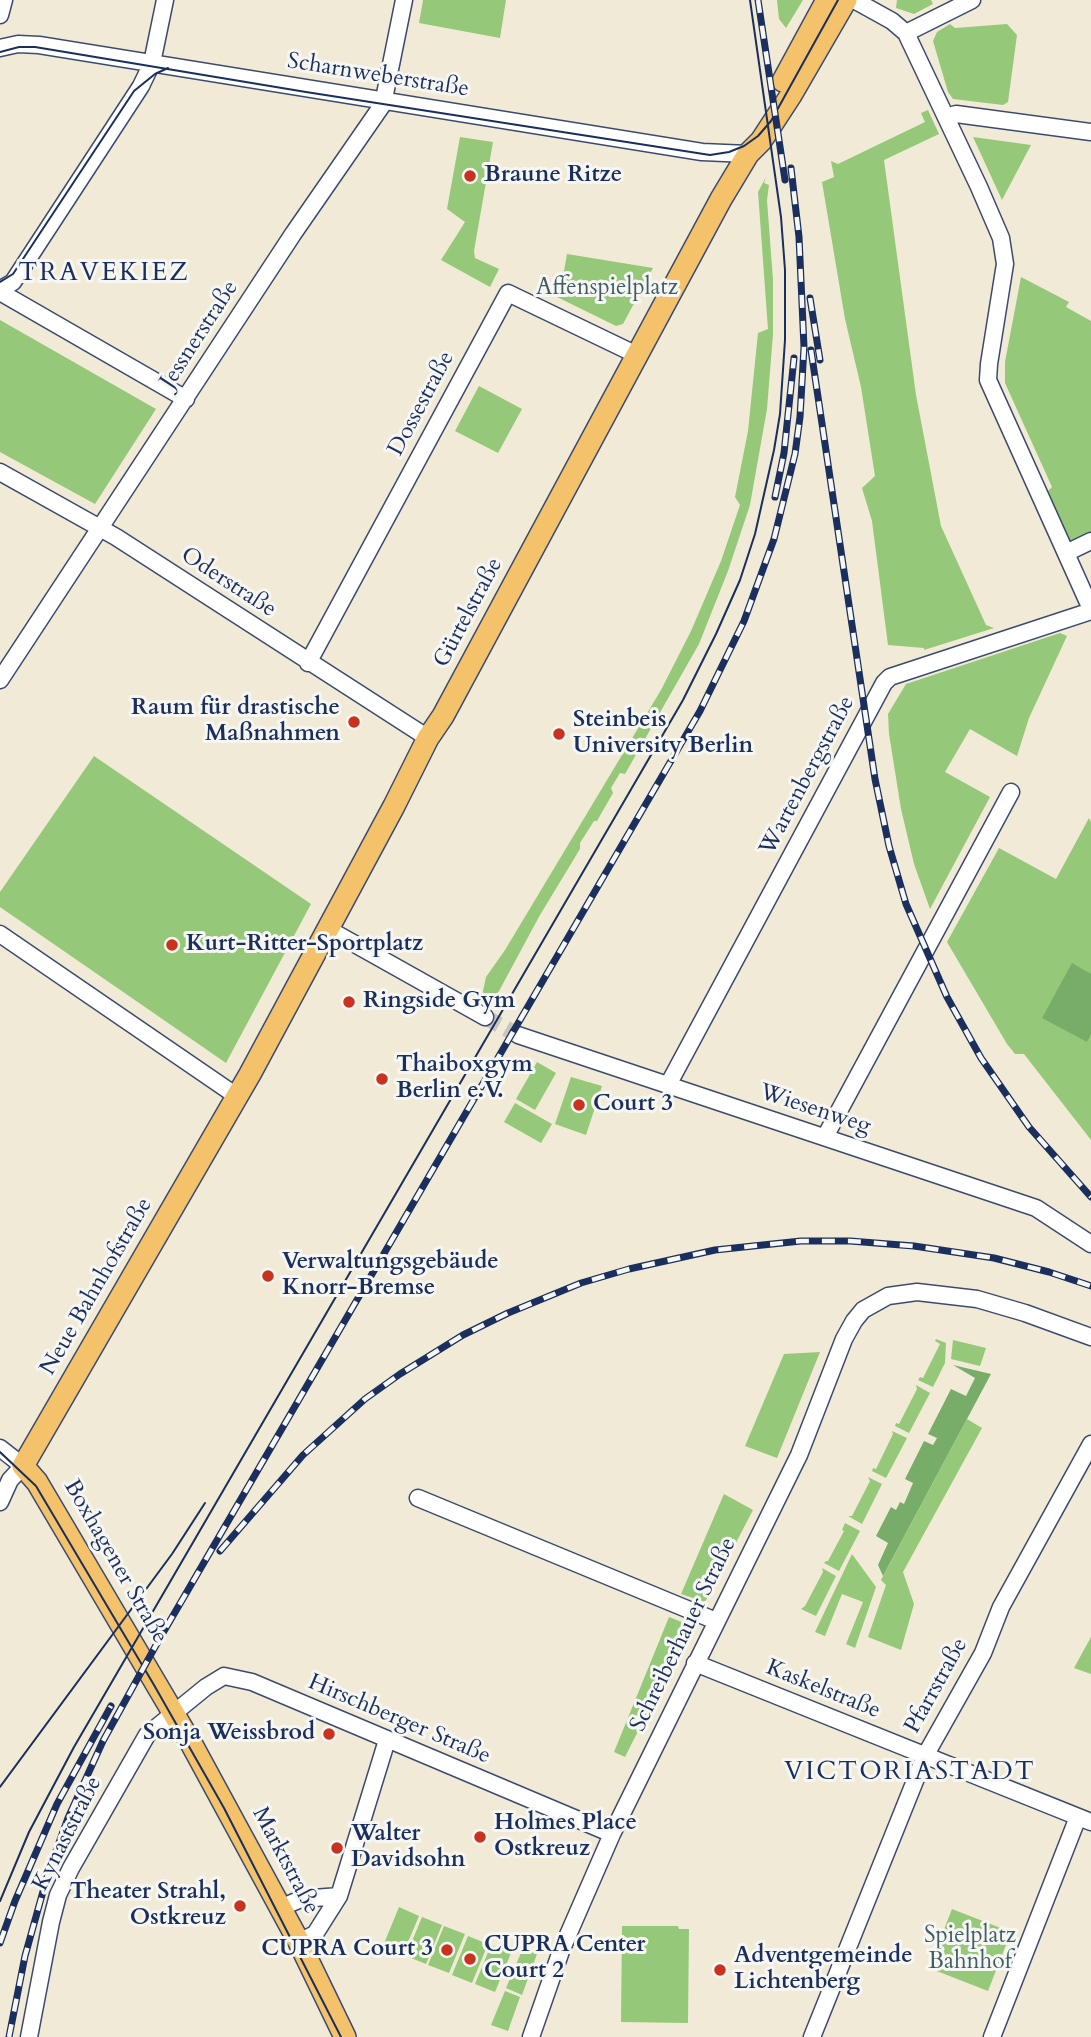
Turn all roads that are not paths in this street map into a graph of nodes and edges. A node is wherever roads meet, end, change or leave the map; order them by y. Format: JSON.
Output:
{"nodes":[{"id":1,"x":4,"y":0,"type":"edge"},
{"id":2,"x":164,"y":0,"type":"edge"},
{"id":3,"x":404,"y":0,"type":"edge"},
{"id":4,"x":827,"y":0,"type":"edge"},
{"id":5,"x":846,"y":0,"type":"edge"},
{"id":6,"x":854,"y":0,"type":"edge"},
{"id":7,"x":972,"y":0,"type":"edge"},
{"id":8,"x":0,"y":15,"type":"edge"},
{"id":9,"x":906,"y":33,"type":"junction"},
{"id":10,"x":0,"y":48,"type":"edge"},
{"id":11,"x":152,"y":63,"type":"junction"},
{"id":12,"x":384,"y":100,"type":"junction"},
{"id":13,"x":946,"y":117,"type":"junction"},
{"id":14,"x":1091,"y":132,"type":"edge"},
{"id":15,"x":748,"y":154,"type":"junction"},
{"id":16,"x":0,"y":291,"type":"edge"},
{"id":17,"x":638,"y":355,"type":"junction"},
{"id":18,"x":186,"y":399,"type":"junction"},
{"id":19,"x":0,"y":472,"type":"edge"},
{"id":20,"x":100,"y":529,"type":"junction"},
{"id":21,"x":1091,"y":541,"type":"edge"},
{"id":22,"x":1066,"y":554,"type":"junction"},
{"id":23,"x":1091,"y":610,"type":"edge"},
{"id":24,"x":308,"y":663,"type":"junction"},
{"id":25,"x":0,"y":680,"type":"edge"},
{"id":26,"x":428,"y":738,"type":"junction"},
{"id":27,"x":1011,"y":792,"type":"dead end"},
{"id":28,"x":328,"y":929,"type":"junction"},
{"id":29,"x":0,"y":934,"type":"edge"},
{"id":30,"x":485,"y":1017,"type":"tunnel mouth"},
{"id":31,"x":518,"y":1035,"type":"tunnel mouth"},
{"id":32,"x":668,"y":1085,"type":"junction"},
{"id":33,"x":238,"y":1097,"type":"junction"},
{"id":34,"x":825,"y":1137,"type":"junction"},
{"id":35,"x":1091,"y":1244,"type":"edge"},
{"id":36,"x":1091,"y":1337,"type":"edge"},
{"id":37,"x":1091,"y":1444,"type":"edge"},
{"id":38,"x":0,"y":1448,"type":"edge"},
{"id":39,"x":23,"y":1466,"type":"junction"},
{"id":40,"x":1,"y":1497,"type":"edge"},
{"id":41,"x":418,"y":1499,"type":"dead end"},
{"id":42,"x":716,"y":1621,"type":"junction"},
{"id":43,"x":695,"y":1663,"type":"junction"},
{"id":44,"x":173,"y":1713,"type":"junction"},
{"id":45,"x":387,"y":1740,"type":"junction"},
{"id":46,"x":925,"y":1756,"type":"junction"},
{"id":47,"x":1085,"y":1819,"type":"edge"},
{"id":48,"x":612,"y":1834,"type":"junction"},
{"id":49,"x":339,"y":1896,"type":"junction"},
{"id":50,"x":280,"y":1908,"type":"junction"},
{"id":51,"x":299,"y":1942,"type":"junction"},
{"id":52,"x":29,"y":2036,"type":"edge"},
{"id":53,"x":345,"y":2037,"type":"edge"},
{"id":54,"x":531,"y":2037,"type":"edge"},
{"id":55,"x":813,"y":2037,"type":"edge"},
{"id":56,"x":992,"y":2037,"type":"edge"}],
"edges":[{"from":1,"to":8,"type":"street"},
{"from":2,"to":11,"type":"street"},
{"from":3,"to":12,"type":"street","name":"Jessnerstraße"},
{"from":4,"to":15,"type":"main road","name":"Gürtelstraße"},
{"from":5,"to":15,"type":"main road","name":"Gürtelstraße"},
{"from":6,"to":9,"type":"street"},
{"from":7,"to":9,"type":"street"},
{"from":9,"to":13,"type":"street"},
{"from":10,"to":11,"type":"street","name":"Scharnweberstraße"},
{"from":11,"to":12,"type":"street","name":"Scharnweberstraße"},
{"from":11,"to":16,"type":"street"},
{"from":12,"to":15,"type":"street","name":"Scharnweberstraße"},
{"from":12,"to":18,"type":"street","name":"Jessnerstraße"},
{"from":13,"to":14,"type":"street"},
{"from":13,"to":22,"type":"street"},
{"from":15,"to":17,"type":"main road","name":"Gürtelstraße"},
{"from":16,"to":18,"type":"street"},
{"from":17,"to":24,"type":"street","name":"Dossestraße"},
{"from":17,"to":26,"type":"main road","name":"Gürtelstraße"},
{"from":18,"to":20,"type":"street","name":"Jessnerstraße"},
{"from":19,"to":20,"type":"street","name":"Oderstraße"},
{"from":20,"to":24,"type":"street","name":"Oderstraße"},
{"from":20,"to":25,"type":"street","name":"Jessnerstraße"},
{"from":21,"to":22,"type":"street"},
{"from":22,"to":23,"type":"street"},
{"from":23,"to":32,"type":"street","name":"Wartenbergstraße"},
{"from":24,"to":26,"type":"street","name":"Oderstraße"},
{"from":26,"to":28,"type":"main road","name":"Gürtelstraße"},
{"from":27,"to":34,"type":"street"},
{"from":28,"to":30,"type":"street"},
{"from":28,"to":33,"type":"main road","name":"Gürtelstraße"},
{"from":29,"to":33,"type":"street"},
{"from":31,"to":32,"type":"street","name":"Wiesenweg"},
{"from":32,"to":34,"type":"street","name":"Wiesenweg"},
{"from":33,"to":39,"type":"main road","name":"Neue Bahnhofstraße"},
{"from":34,"to":35,"type":"street","name":"Wiesenweg"},
{"from":36,"to":42,"type":"street","name":"Schreiberhauer Straße"},
{"from":37,"to":46,"type":"street","name":"Pfarrstraße"},
{"from":38,"to":39,"type":"street","name":"Boxhagener Straße"},
{"from":39,"to":40,"type":"street","name":"Neue Bahnhofstraße"},
{"from":39,"to":44,"type":"main road","name":"Boxhagener Straße"},
{"from":41,"to":42,"type":"street"},
{"from":42,"to":43,"type":"street","name":"Schreiberhauer Straße"},
{"from":43,"to":46,"type":"street","name":"Kaskelstraße"},
{"from":43,"to":48,"type":"street","name":"Schreiberhauer Straße"},
{"from":44,"to":45,"type":"street","name":"Hirschberger Straße"},
{"from":44,"to":50,"type":"main road","name":"Marktstraße"},
{"from":44,"to":52,"type":"street","name":"Kynaststraße"},
{"from":45,"to":48,"type":"street","name":"Hirschberger Straße"},
{"from":45,"to":49,"type":"street"},
{"from":46,"to":47,"type":"street","name":"Kaskelstraße"},
{"from":46,"to":55,"type":"street","name":"Pfarrstraße"},
{"from":47,"to":56,"type":"street"},
{"from":48,"to":54,"type":"street","name":"Schreiberhauer Straße"},
{"from":49,"to":50,"type":"street"},
{"from":49,"to":51,"type":"street"},
{"from":50,"to":51,"type":"main road","name":"Marktstraße"},
{"from":51,"to":53,"type":"main road","name":"Marktstraße"}]}
